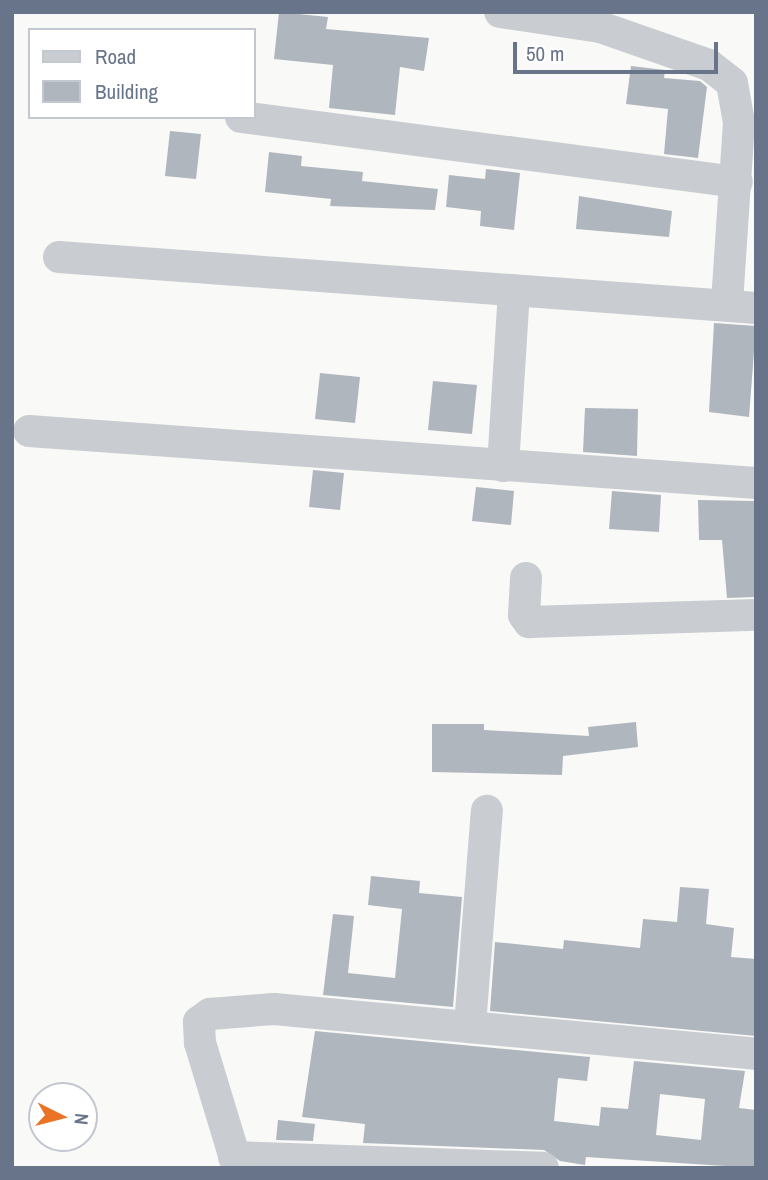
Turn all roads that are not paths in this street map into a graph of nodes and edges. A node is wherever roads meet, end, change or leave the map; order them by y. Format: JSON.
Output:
{"nodes":[{"id":1,"x":500,"y":12,"type":"edge"},
{"id":2,"x":600,"y":20,"type":"edge"},
{"id":3,"x":256,"y":119,"type":"edge"},
{"id":4,"x":737,"y":182,"type":"junction"},
{"id":5,"x":59,"y":257,"type":"dead end"},
{"id":6,"x":514,"y":290,"type":"junction"},
{"id":7,"x":741,"y":306,"type":"edge"},
{"id":8,"x":29,"y":431,"type":"dead end"},
{"id":9,"x":503,"y":466,"type":"junction"},
{"id":10,"x":756,"y":483,"type":"edge"},
{"id":11,"x":526,"y":578,"type":"dead end"},
{"id":12,"x":756,"y":615,"type":"edge"},
{"id":13,"x":487,"y":811,"type":"dead end"},
{"id":14,"x":470,"y":1025,"type":"junction"},
{"id":15,"x":756,"y":1054,"type":"edge"},
{"id":16,"x":236,"y":1162,"type":"edge"},
{"id":17,"x":543,"y":1168,"type":"edge"}],
"edges":[{"from":1,"to":2,"type":"street"},
{"from":2,"to":4,"type":"street"},
{"from":3,"to":4,"type":"street"},
{"from":4,"to":7,"type":"street"},
{"from":5,"to":6,"type":"street"},
{"from":6,"to":7,"type":"street"},
{"from":6,"to":9,"type":"street"},
{"from":8,"to":9,"type":"street"},
{"from":9,"to":10,"type":"street"},
{"from":11,"to":12,"type":"street"},
{"from":13,"to":14,"type":"street"},
{"from":14,"to":15,"type":"street"},
{"from":14,"to":16,"type":"street"},
{"from":16,"to":17,"type":"street"}]}
